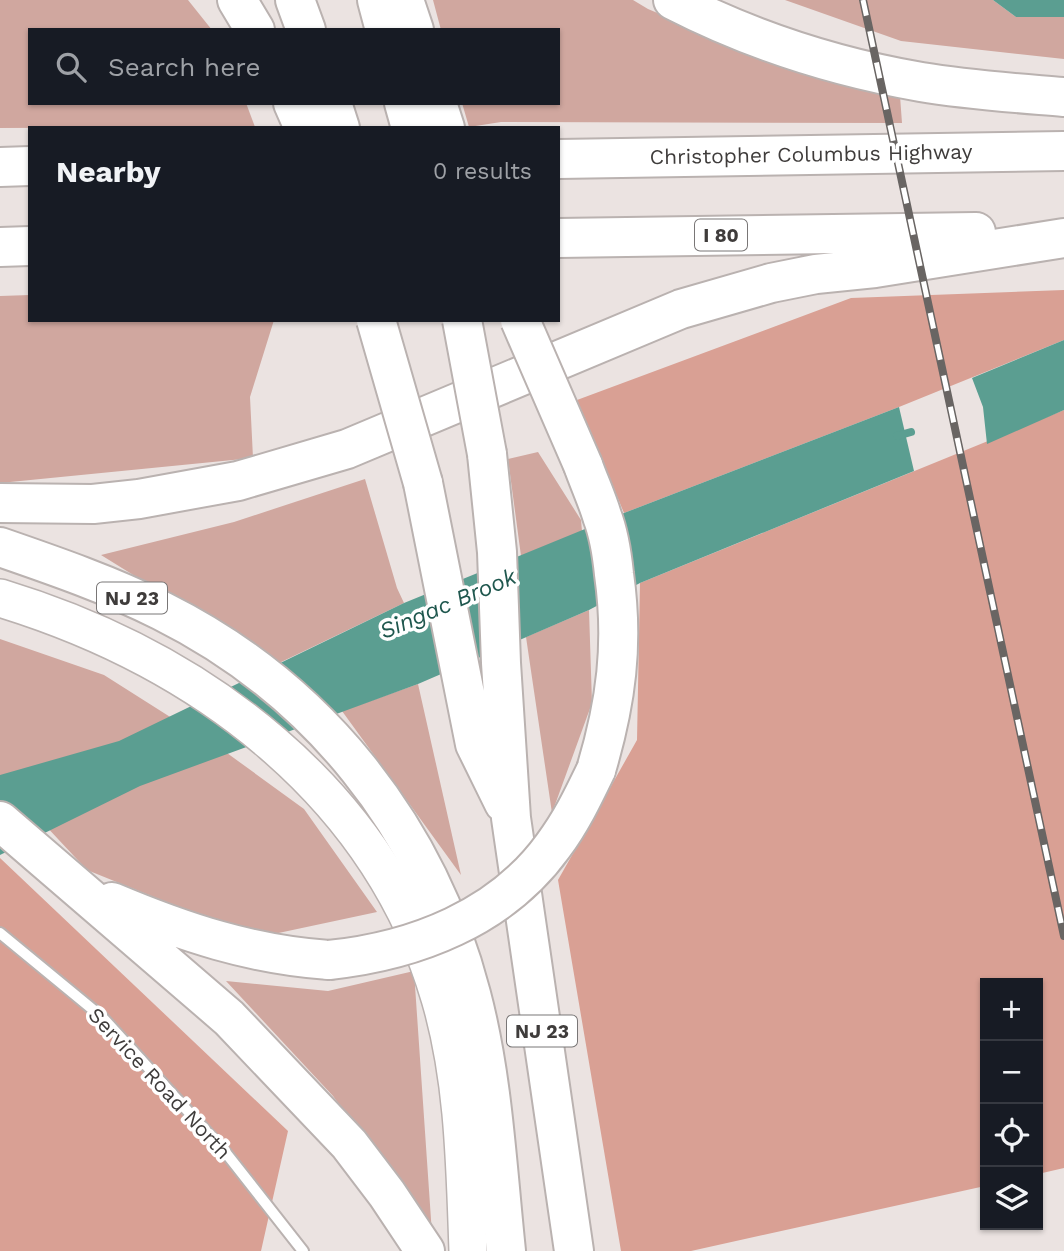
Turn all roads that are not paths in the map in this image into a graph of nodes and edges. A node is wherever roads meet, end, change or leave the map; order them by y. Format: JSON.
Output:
{"nodes":[{"id":1,"x":237,"y":0,"type":"edge"},
{"id":2,"x":295,"y":0,"type":"edge"},
{"id":3,"x":377,"y":0,"type":"edge"},
{"id":4,"x":404,"y":0,"type":"edge"},
{"id":5,"x":673,"y":0,"type":"edge"},
{"id":6,"x":254,"y":28,"type":"edge"},
{"id":7,"x":305,"y":28,"type":"edge"},
{"id":8,"x":384,"y":28,"type":"edge"},
{"id":9,"x":413,"y":28,"type":"edge"},
{"id":10,"x":1064,"y":97,"type":"edge"},
{"id":11,"x":294,"y":105,"type":"edge"},
{"id":12,"x":333,"y":105,"type":"edge"},
{"id":13,"x":405,"y":105,"type":"edge"},
{"id":14,"x":438,"y":105,"type":"edge"},
{"id":15,"x":303,"y":126,"type":"edge"},
{"id":16,"x":339,"y":126,"type":"edge"},
{"id":17,"x":410,"y":126,"type":"edge"},
{"id":18,"x":444,"y":126,"type":"edge"},
{"id":19,"x":1064,"y":151,"type":"edge"},
{"id":20,"x":560,"y":159,"type":"edge"},
{"id":21,"x":28,"y":166,"type":"edge"},
{"id":22,"x":0,"y":167,"type":"edge"},
{"id":23,"x":1064,"y":230,"type":"edge"},
{"id":24,"x":560,"y":238,"type":"edge"},
{"id":25,"x":1064,"y":238,"type":"edge"},
{"id":26,"x":28,"y":246,"type":"edge"},
{"id":27,"x":0,"y":247,"type":"edge"},
{"id":28,"x":377,"y":322,"type":"edge"},
{"id":29,"x":395,"y":322,"type":"edge"},
{"id":30,"x":462,"y":322,"type":"edge"},
{"id":31,"x":521,"y":322,"type":"edge"},
{"id":32,"x":423,"y":483,"type":"junction"},
{"id":33,"x":0,"y":503,"type":"edge"},
{"id":34,"x":0,"y":547,"type":"edge"},
{"id":35,"x":0,"y":598,"type":"edge"},
{"id":36,"x":511,"y":818,"type":"junction"},
{"id":37,"x":12,"y":831,"type":"edge"},
{"id":38,"x":75,"y":885,"type":"junction"},
{"id":39,"x":0,"y":933,"type":"edge"},
{"id":40,"x":488,"y":1082,"type":"junction"},
{"id":41,"x":574,"y":1249,"type":"edge"},
{"id":42,"x":303,"y":1251,"type":"edge"},
{"id":43,"x":425,"y":1251,"type":"edge"},
{"id":44,"x":468,"y":1251,"type":"edge"},
{"id":45,"x":488,"y":1251,"type":"edge"},
{"id":46,"x":506,"y":1251,"type":"edge"}],
"edges":[{"from":1,"to":6,"type":"highway"},
{"from":2,"to":7,"type":"highway"},
{"from":3,"to":8,"type":"highway"},
{"from":4,"to":9,"type":"highway"},
{"from":5,"to":10,"type":"highway"},
{"from":11,"to":15,"type":"highway"},
{"from":12,"to":16,"type":"highway"},
{"from":13,"to":17,"type":"highway"},
{"from":14,"to":18,"type":"highway"},
{"from":19,"to":20,"type":"highway","name":"Christopher Columbus Highway"},
{"from":21,"to":22,"type":"highway"},
{"from":23,"to":24,"type":"highway","number":"I 80"},
{"from":25,"to":33,"type":"highway"},
{"from":26,"to":27,"type":"highway"},
{"from":28,"to":32,"type":"highway","bridge":true},
{"from":29,"to":32,"type":"highway","bridge":true},
{"from":30,"to":36,"type":"highway","number":"NJ 23","bridge":true},
{"from":31,"to":38,"type":"highway","bridge":true},
{"from":32,"to":36,"type":"highway"},
{"from":34,"to":40,"type":"highway","number":"NJ 23"},
{"from":35,"to":44,"type":"main road"},
{"from":36,"to":41,"type":"highway","number":"NJ 23"},
{"from":37,"to":38,"type":"highway"},
{"from":38,"to":43,"type":"highway"},
{"from":39,"to":42,"type":"lane","name":"Service Road North"},
{"from":40,"to":45,"type":"highway"},
{"from":40,"to":46,"type":"highway","number":"NJ 23"}]}
